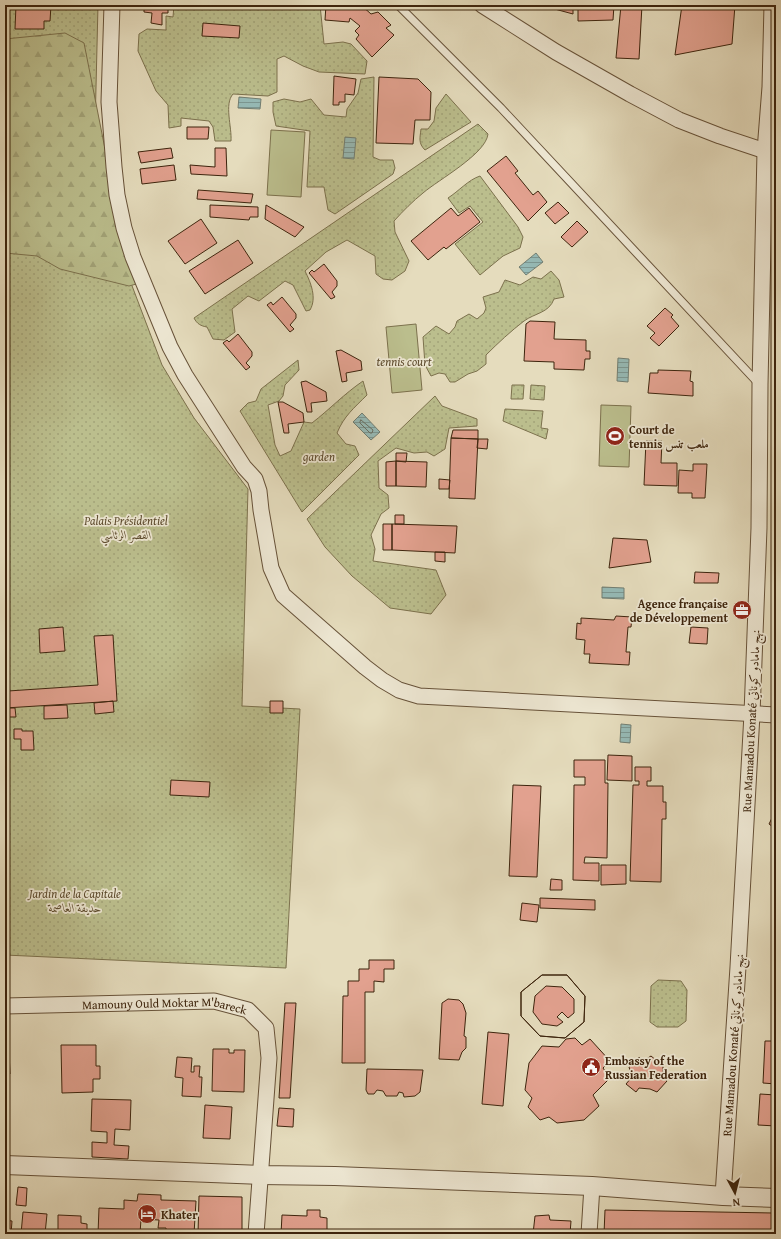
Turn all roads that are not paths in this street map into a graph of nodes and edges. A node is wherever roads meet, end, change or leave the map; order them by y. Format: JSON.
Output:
{"nodes":[{"id":1,"x":112,"y":5,"type":"edge"},
{"id":2,"x":398,"y":5,"type":"edge"},
{"id":3,"x":772,"y":5,"type":"edge"},
{"id":4,"x":490,"y":8,"type":"edge"},
{"id":5,"x":771,"y":152,"type":"edge"},
{"id":6,"x":760,"y":385,"type":"junction"},
{"id":7,"x":752,"y":714,"type":"junction"},
{"id":8,"x":776,"y":715,"type":"edge"},
{"id":9,"x":5,"y":1006,"type":"edge"},
{"id":10,"x":5,"y":1166,"type":"edge"},
{"id":11,"x":260,"y":1175,"type":"junction"},
{"id":12,"x":592,"y":1186,"type":"junction"},
{"id":13,"x":723,"y":1196,"type":"junction"},
{"id":14,"x":776,"y":1198,"type":"edge"},
{"id":15,"x":256,"y":1234,"type":"edge"},
{"id":16,"x":589,"y":1234,"type":"edge"}],
"edges":[{"from":1,"to":7,"type":"street"},
{"from":2,"to":6,"type":"lane"},
{"from":3,"to":5,"type":"street","name":"Rue Mamadou Konaté نهج مامادو كوناتي"},
{"from":4,"to":5,"type":"street"},
{"from":5,"to":6,"type":"street","name":"Rue Mamadou Konaté نهج مامادو كوناتي"},
{"from":6,"to":7,"type":"street","name":"Rue Mamadou Konaté نهج مامادو كوناتي"},
{"from":7,"to":8,"type":"street"},
{"from":7,"to":13,"type":"street","name":"Rue Mamadou Konaté نهج مامادو كوناتي"},
{"from":9,"to":11,"type":"street","name":"Mamouny Ould Moktar M'bareck"},
{"from":10,"to":11,"type":"street"},
{"from":11,"to":12,"type":"street"},
{"from":11,"to":15,"type":"street","name":"Mamouny Ould Moktar M'bareck"},
{"from":12,"to":13,"type":"street"},
{"from":12,"to":16,"type":"street"},
{"from":13,"to":14,"type":"street"}]}
